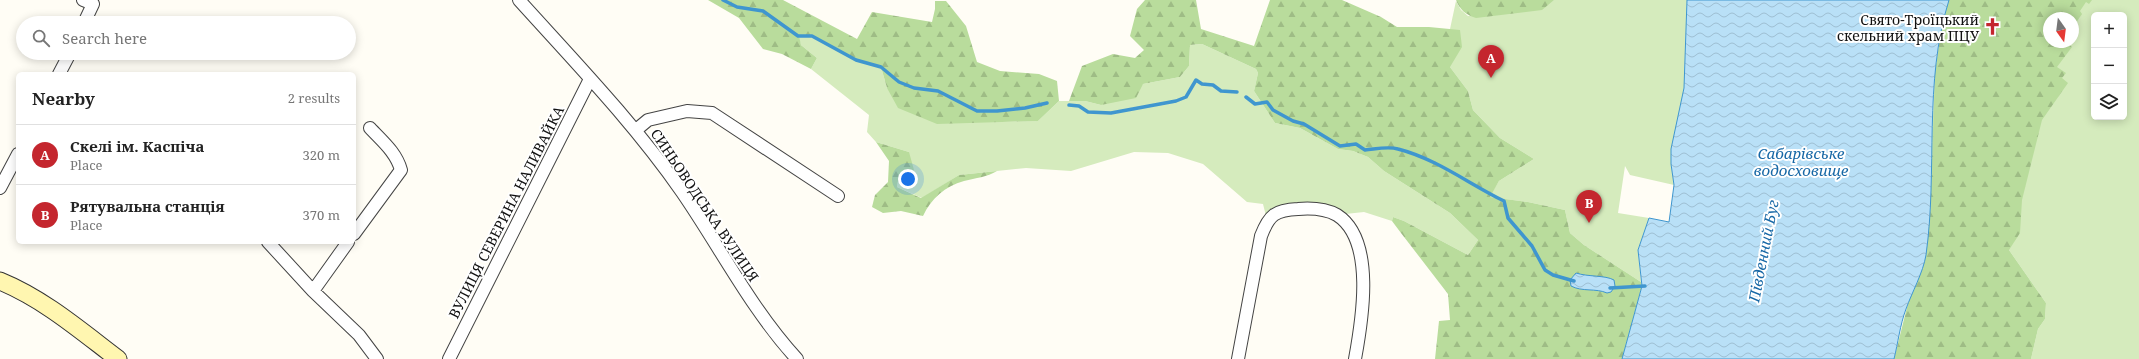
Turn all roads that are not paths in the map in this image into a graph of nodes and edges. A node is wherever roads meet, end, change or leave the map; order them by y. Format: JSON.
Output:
{"nodes":[{"id":1,"x":83,"y":0,"type":"edge"},
{"id":2,"x":519,"y":0,"type":"edge"},
{"id":3,"x":87,"y":16,"type":"edge"},
{"id":4,"x":66,"y":60,"type":"edge"},
{"id":5,"x":60,"y":72,"type":"edge"},
{"id":6,"x":590,"y":79,"type":"junction"},
{"id":7,"x":370,"y":128,"type":"dead end"},
{"id":8,"x":636,"y":130,"type":"junction"},
{"id":9,"x":16,"y":158,"type":"edge"},
{"id":10,"x":0,"y":188,"type":"edge"},
{"id":11,"x":838,"y":196,"type":"dead end"},
{"id":12,"x":356,"y":231,"type":"edge"},
{"id":13,"x":270,"y":244,"type":"edge"},
{"id":14,"x":347,"y":244,"type":"edge"},
{"id":15,"x":0,"y":281,"type":"edge"},
{"id":16,"x":313,"y":291,"type":"junction"},
{"id":17,"x":118,"y":359,"type":"edge"},
{"id":18,"x":377,"y":359,"type":"edge"},
{"id":19,"x":450,"y":359,"type":"edge"},
{"id":20,"x":797,"y":359,"type":"edge"},
{"id":21,"x":1238,"y":359,"type":"edge"},
{"id":22,"x":1355,"y":359,"type":"edge"}],
"edges":[{"from":1,"to":3,"type":"street"},
{"from":2,"to":6,"type":"street","name":"СИНЬОВОДСЬКА ВУЛИЦЯ"},
{"from":4,"to":5,"type":"street"},
{"from":6,"to":8,"type":"street","name":"СИНЬОВОДСЬКА ВУЛИЦЯ"},
{"from":6,"to":19,"type":"street","name":"ВУЛИЦЯ СЕВЕРИНА НАЛИВАЙКА"},
{"from":7,"to":12,"type":"street"},
{"from":8,"to":11,"type":"street"},
{"from":8,"to":20,"type":"street","name":"СИНЬОВОДСЬКА ВУЛИЦЯ"},
{"from":9,"to":10,"type":"street"},
{"from":13,"to":16,"type":"street"},
{"from":14,"to":16,"type":"street"},
{"from":15,"to":17,"type":"main road"},
{"from":16,"to":18,"type":"street"},
{"from":21,"to":22,"type":"street"}]}
